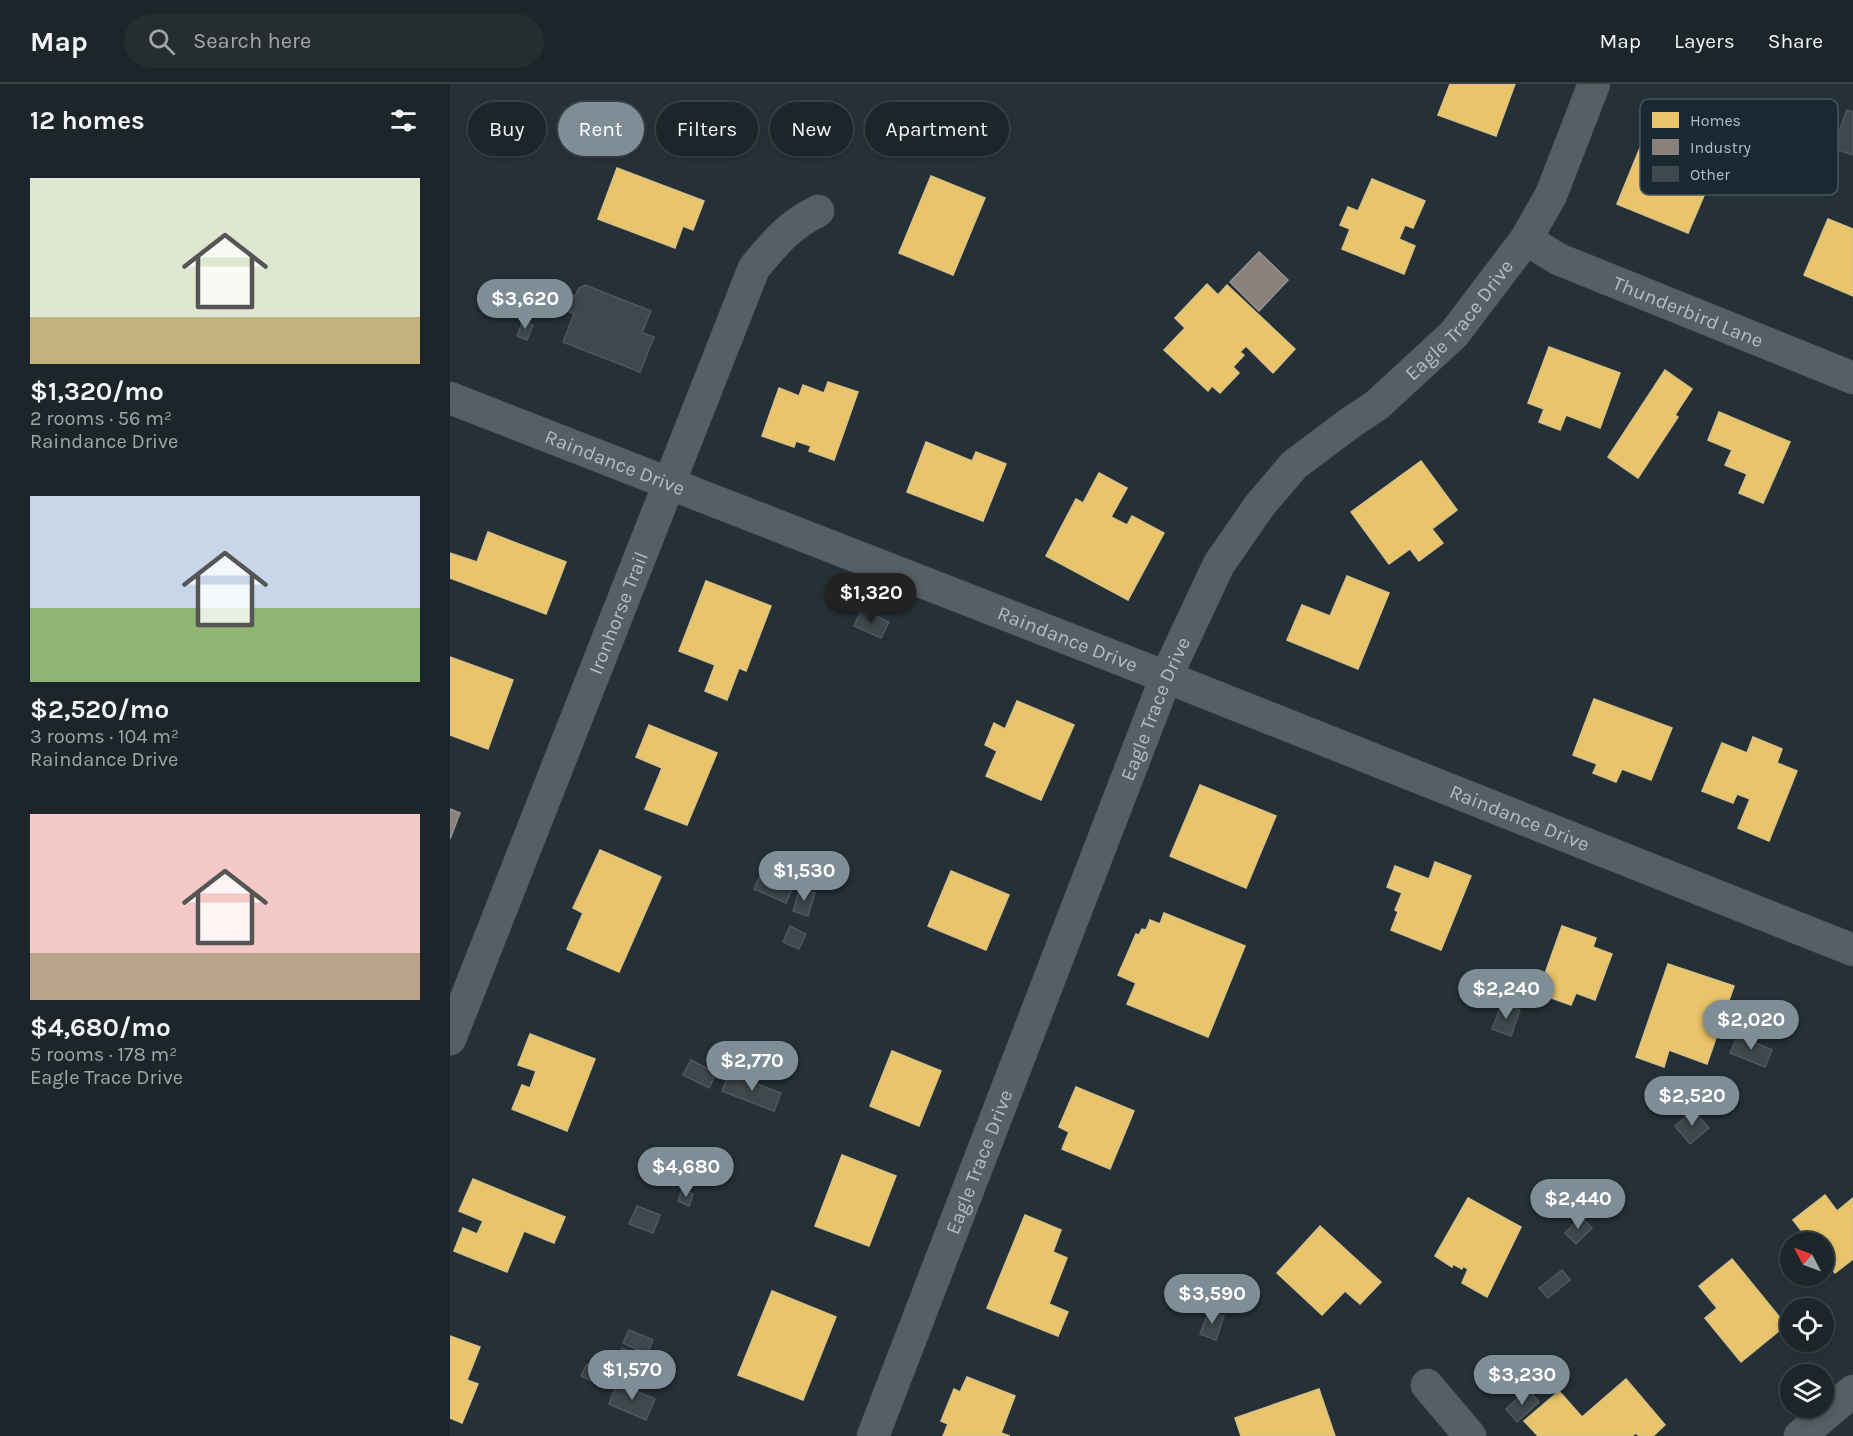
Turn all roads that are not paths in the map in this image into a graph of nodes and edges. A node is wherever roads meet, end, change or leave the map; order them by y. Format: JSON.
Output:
{"nodes":[{"id":1,"x":1594,"y":84,"type":"edge"},
{"id":2,"x":818,"y":211,"type":"dead end"},
{"id":3,"x":1526,"y":239,"type":"junction"},
{"id":4,"x":1853,"y":378,"type":"edge"},
{"id":5,"x":450,"y":398,"type":"edge"},
{"id":6,"x":670,"y":482,"type":"junction"},
{"id":7,"x":1166,"y":677,"type":"junction"},
{"id":8,"x":1853,"y":950,"type":"edge"},
{"id":9,"x":450,"y":1039,"type":"edge"},
{"id":10,"x":1427,"y":1385,"type":"dead end"},
{"id":11,"x":1850,"y":1400,"type":"edge"},
{"id":12,"x":873,"y":1436,"type":"edge"},
{"id":13,"x":1470,"y":1436,"type":"edge"},
{"id":14,"x":1800,"y":1436,"type":"edge"}],
"edges":[{"from":1,"to":3,"type":"street","name":"Eagle Trace Drive"},
{"from":2,"to":6,"type":"street","name":"Ironhorse Trail"},
{"from":3,"to":4,"type":"street","name":"Thunderbird Lane"},
{"from":3,"to":7,"type":"street","name":"Eagle Trace Drive"},
{"from":5,"to":6,"type":"street","name":"Raindance Drive"},
{"from":6,"to":7,"type":"street","name":"Raindance Drive"},
{"from":6,"to":9,"type":"street","name":"Ironhorse Trail"},
{"from":7,"to":8,"type":"street","name":"Raindance Drive"},
{"from":7,"to":12,"type":"street","name":"Eagle Trace Drive"},
{"from":10,"to":13,"type":"street"},
{"from":11,"to":14,"type":"street"}]}
